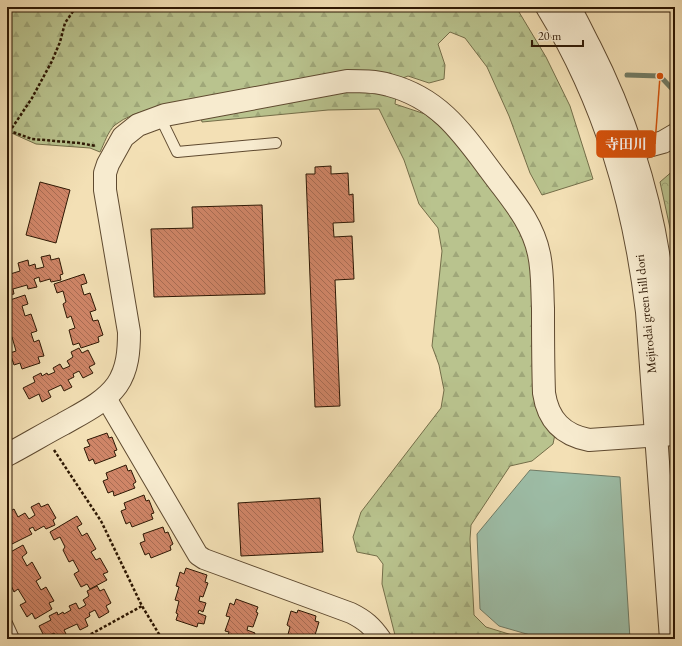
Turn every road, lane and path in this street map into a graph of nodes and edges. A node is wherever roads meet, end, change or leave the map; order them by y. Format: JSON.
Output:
{"nodes":[{"id":1,"x":76,"y":7,"type":"edge"},
{"id":2,"x":547,"y":7,"type":"edge"},
{"id":3,"x":569,"y":7,"type":"edge"},
{"id":4,"x":160,"y":117,"type":"junction"},
{"id":5,"x":276,"y":143,"type":"dead end"},
{"id":6,"x":671,"y":144,"type":"edge"},
{"id":7,"x":624,"y":153,"type":"junction"},
{"id":8,"x":112,"y":155,"type":"junction"},
{"id":9,"x":106,"y":398,"type":"junction"},
{"id":10,"x":44,"y":434,"type":"junction"},
{"id":11,"x":669,"y":434,"type":"edge"},
{"id":12,"x":7,"y":455,"type":"edge"},
{"id":13,"x":142,"y":606,"type":"junction"},
{"id":14,"x":7,"y":623,"type":"edge"},
{"id":15,"x":13,"y":639,"type":"edge"},
{"id":16,"x":82,"y":639,"type":"edge"},
{"id":17,"x":162,"y":639,"type":"edge"},
{"id":18,"x":381,"y":639,"type":"edge"},
{"id":19,"x":672,"y":639,"type":"edge"}],
"edges":[{"from":1,"to":8,"type":"path"},
{"from":2,"to":7,"type":"street","name":"Mejirodai green hill dori"},
{"from":3,"to":7,"type":"street","name":"Mejirodai green hill dori"},
{"from":4,"to":5,"type":"lane"},
{"from":4,"to":8,"type":"street"},
{"from":4,"to":11,"type":"street"},
{"from":6,"to":7,"type":"street"},
{"from":7,"to":11,"type":"street","name":"Mejirodai green hill dori"},
{"from":8,"to":9,"type":"street"},
{"from":9,"to":10,"type":"street"},
{"from":9,"to":18,"type":"street"},
{"from":10,"to":12,"type":"street"},
{"from":10,"to":13,"type":"path"},
{"from":11,"to":19,"type":"street","name":"Mejirodai green hill dori"},
{"from":13,"to":16,"type":"path"},
{"from":13,"to":17,"type":"path"},
{"from":14,"to":15,"type":"lane"}]}
